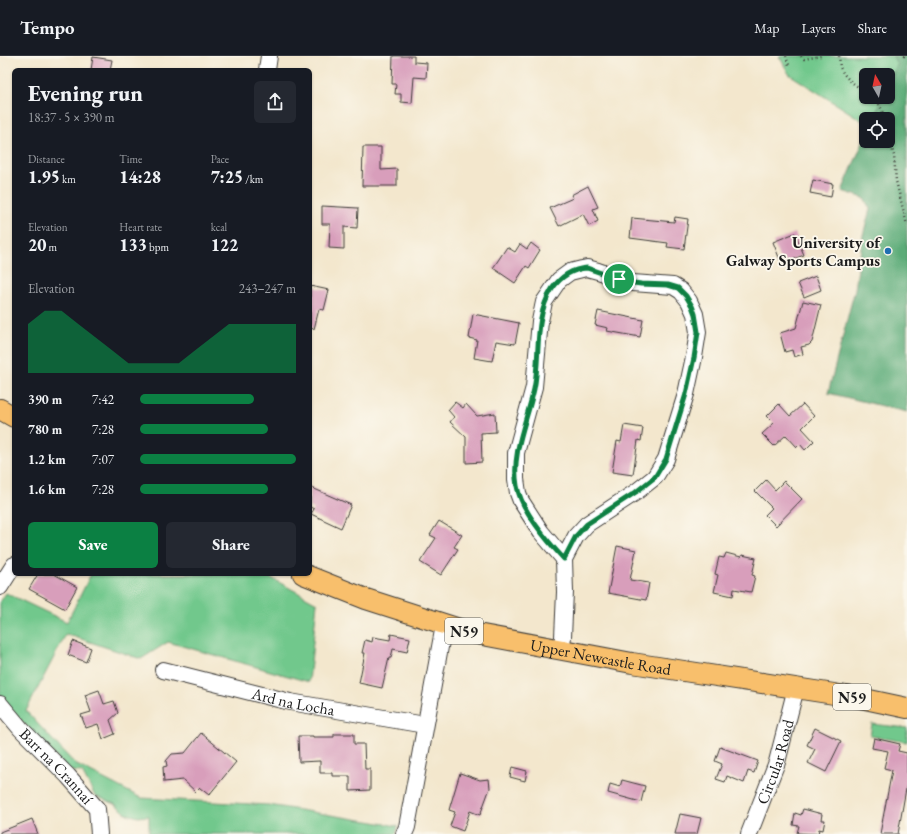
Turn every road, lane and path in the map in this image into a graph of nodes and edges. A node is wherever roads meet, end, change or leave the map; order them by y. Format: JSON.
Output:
{"nodes":[{"id":1,"x":786,"y":56,"type":"edge"},
{"id":2,"x":801,"y":56,"type":"edge"},
{"id":3,"x":821,"y":56,"type":"edge"},
{"id":4,"x":840,"y":56,"type":"edge"},
{"id":5,"x":904,"y":56,"type":"edge"},
{"id":6,"x":907,"y":57,"type":"edge"},
{"id":7,"x":789,"y":65,"type":"dead end"},
{"id":8,"x":859,"y":88,"type":"edge"},
{"id":9,"x":892,"y":148,"type":"edge"},
{"id":10,"x":907,"y":225,"type":"edge"},
{"id":11,"x":0,"y":409,"type":"edge"},
{"id":12,"x":12,"y":416,"type":"edge"},
{"id":13,"x":564,"y":559,"type":"junction"},
{"id":14,"x":12,"y":568,"type":"edge"},
{"id":15,"x":308,"y":576,"type":"edge"},
{"id":16,"x":0,"y":587,"type":"edge"},
{"id":17,"x":444,"y":625,"type":"junction"},
{"id":18,"x":561,"y":650,"type":"junction"},
{"id":19,"x":163,"y":670,"type":"dead end"},
{"id":20,"x":796,"y":688,"type":"junction"},
{"id":21,"x":0,"y":704,"type":"edge"},
{"id":22,"x":907,"y":708,"type":"edge"},
{"id":23,"x":425,"y":725,"type":"junction"},
{"id":24,"x":99,"y":834,"type":"edge"},
{"id":25,"x":404,"y":834,"type":"edge"},
{"id":26,"x":749,"y":834,"type":"edge"}],
"edges":[{"from":1,"to":7,"type":"path"},
{"from":2,"to":3,"type":"path"},
{"from":4,"to":8,"type":"path"},
{"from":5,"to":6,"type":"path"},
{"from":9,"to":10,"type":"path"},
{"from":11,"to":12,"type":"main road"},
{"from":13,"to":13,"type":"street"},
{"from":13,"to":18,"type":"street"},
{"from":14,"to":16,"type":"street"},
{"from":15,"to":17,"type":"main road","name":"Upper Newcastle Road","number":"N59"},
{"from":17,"to":18,"type":"main road","name":"Upper Newcastle Road","number":"N59"},
{"from":17,"to":23,"type":"street"},
{"from":18,"to":20,"type":"main road","name":"Upper Newcastle Road","number":"N59"},
{"from":19,"to":23,"type":"street","name":"Ard na Locha"},
{"from":20,"to":22,"type":"main road","name":"Upper Newcastle Road","number":"N59"},
{"from":20,"to":26,"type":"street","name":"Circular Road"},
{"from":21,"to":24,"type":"street","name":"Barr na Crannaí"},
{"from":23,"to":25,"type":"street"}]}
